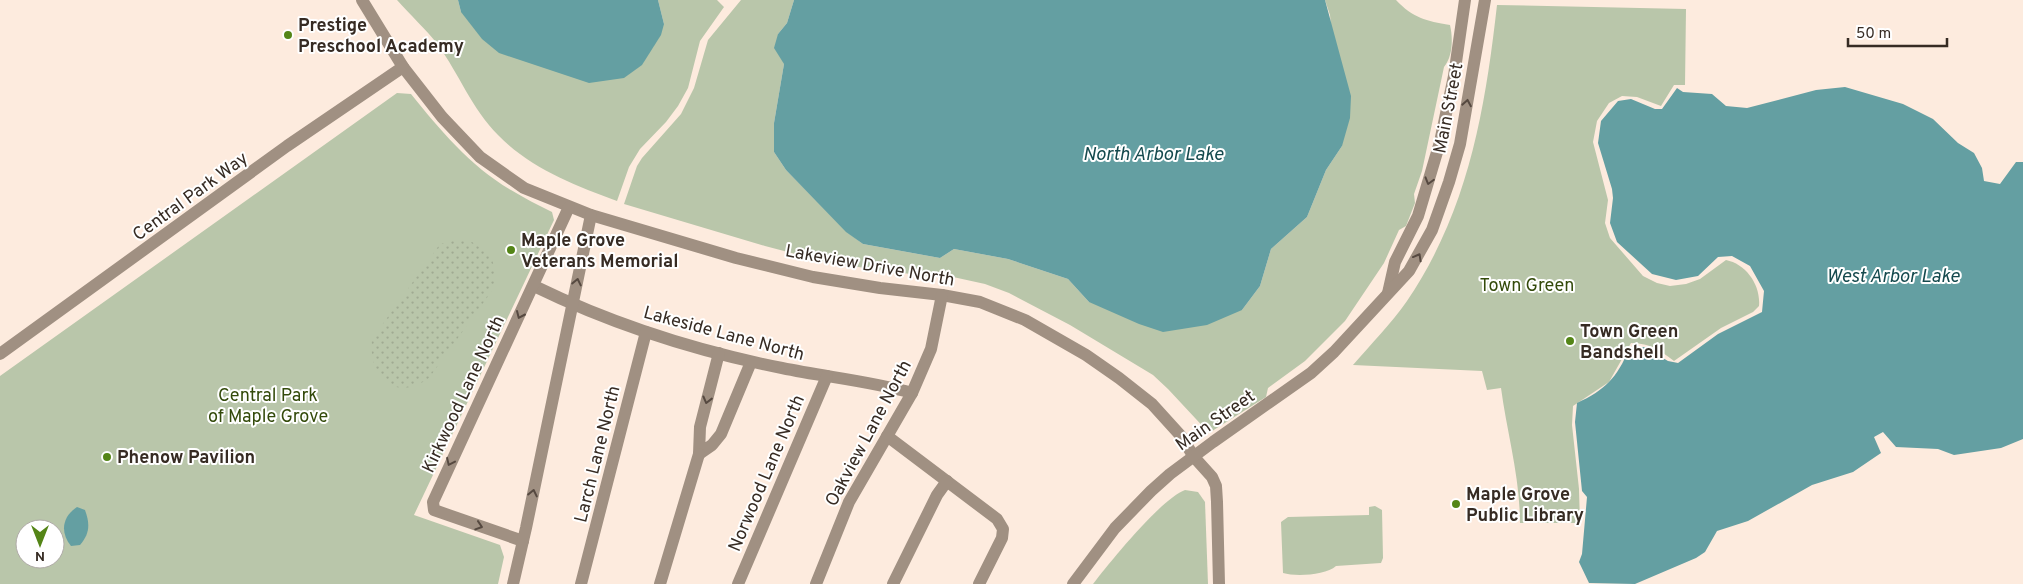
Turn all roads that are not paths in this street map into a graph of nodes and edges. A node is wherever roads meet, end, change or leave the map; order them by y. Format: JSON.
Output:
{"nodes":[{"id":1,"x":362,"y":0,"type":"edge"},
{"id":2,"x":1465,"y":0,"type":"edge"},
{"id":3,"x":1485,"y":0,"type":"edge"},
{"id":4,"x":403,"y":67,"type":"junction"},
{"id":5,"x":569,"y":208,"type":"junction"},
{"id":6,"x":591,"y":215,"type":"junction"},
{"id":7,"x":534,"y":286,"type":"junction"},
{"id":8,"x":1387,"y":294,"type":"junction"},
{"id":9,"x":942,"y":295,"type":"junction"},
{"id":10,"x":572,"y":305,"type":"junction"},
{"id":11,"x":646,"y":332,"type":"junction"},
{"id":12,"x":719,"y":353,"type":"junction"},
{"id":13,"x":0,"y":354,"type":"edge"},
{"id":14,"x":751,"y":362,"type":"junction"},
{"id":15,"x":826,"y":376,"type":"junction"},
{"id":16,"x":912,"y":393,"type":"junction"},
{"id":17,"x":887,"y":436,"type":"junction"},
{"id":18,"x":699,"y":454,"type":"junction"},
{"id":19,"x":1194,"y":457,"type":"junction"},
{"id":20,"x":947,"y":480,"type":"junction"},
{"id":21,"x":523,"y":541,"type":"junction"},
{"id":22,"x":513,"y":584,"type":"edge"},
{"id":23,"x":582,"y":584,"type":"edge"},
{"id":24,"x":660,"y":584,"type":"edge"},
{"id":25,"x":738,"y":584,"type":"edge"},
{"id":26,"x":816,"y":584,"type":"edge"},
{"id":27,"x":893,"y":584,"type":"edge"},
{"id":28,"x":979,"y":584,"type":"edge"},
{"id":29,"x":1073,"y":584,"type":"edge"},
{"id":30,"x":1218,"y":584,"type":"edge"}],
"edges":[{"from":1,"to":4,"type":"street","name":"Lakeview Drive North"},
{"from":2,"to":8,"type":"street","name":"Main Street","one_way":true},
{"from":8,"to":3,"type":"street","name":"Main Street","one_way":true},
{"from":4,"to":5,"type":"street","name":"Lakeview Drive North"},
{"from":4,"to":13,"type":"street","name":"Central Park Way"},
{"from":5,"to":6,"type":"street","name":"Lakeview Drive North"},
{"from":5,"to":7,"type":"street","name":"Kirkwood Lane North"},
{"from":6,"to":9,"type":"street","name":"Lakeview Drive North"},
{"from":10,"to":6,"type":"street","one_way":true},
{"from":7,"to":10,"type":"street","name":"Lakeside Lane North"},
{"from":7,"to":21,"type":"street","name":"Kirkwood Lane North","one_way":true},
{"from":8,"to":19,"type":"street","name":"Main Street"},
{"from":9,"to":16,"type":"street","name":"Oakview Lane North"},
{"from":9,"to":19,"type":"street","name":"Lakeview Drive North"},
{"from":10,"to":11,"type":"street","name":"Lakeside Lane North"},
{"from":21,"to":10,"type":"street","one_way":true},
{"from":11,"to":12,"type":"street","name":"Lakeside Lane North"},
{"from":11,"to":23,"type":"street","name":"Larch Lane North"},
{"from":12,"to":14,"type":"street","name":"Lakeside Lane North"},
{"from":12,"to":18,"type":"street","one_way":true},
{"from":14,"to":15,"type":"street","name":"Lakeside Lane North"},
{"from":14,"to":18,"type":"street"},
{"from":15,"to":16,"type":"street","name":"Lakeside Lane North"},
{"from":15,"to":25,"type":"street","name":"Norwood Lane North"},
{"from":16,"to":17,"type":"street","name":"Oakview Lane North"},
{"from":17,"to":20,"type":"street"},
{"from":17,"to":26,"type":"street","name":"Oakview Lane North"},
{"from":18,"to":24,"type":"street"},
{"from":19,"to":29,"type":"street","name":"Main Street"},
{"from":19,"to":30,"type":"street","name":"Lakeview Drive North"},
{"from":20,"to":27,"type":"street"},
{"from":20,"to":28,"type":"street"},
{"from":21,"to":22,"type":"street"}]}
